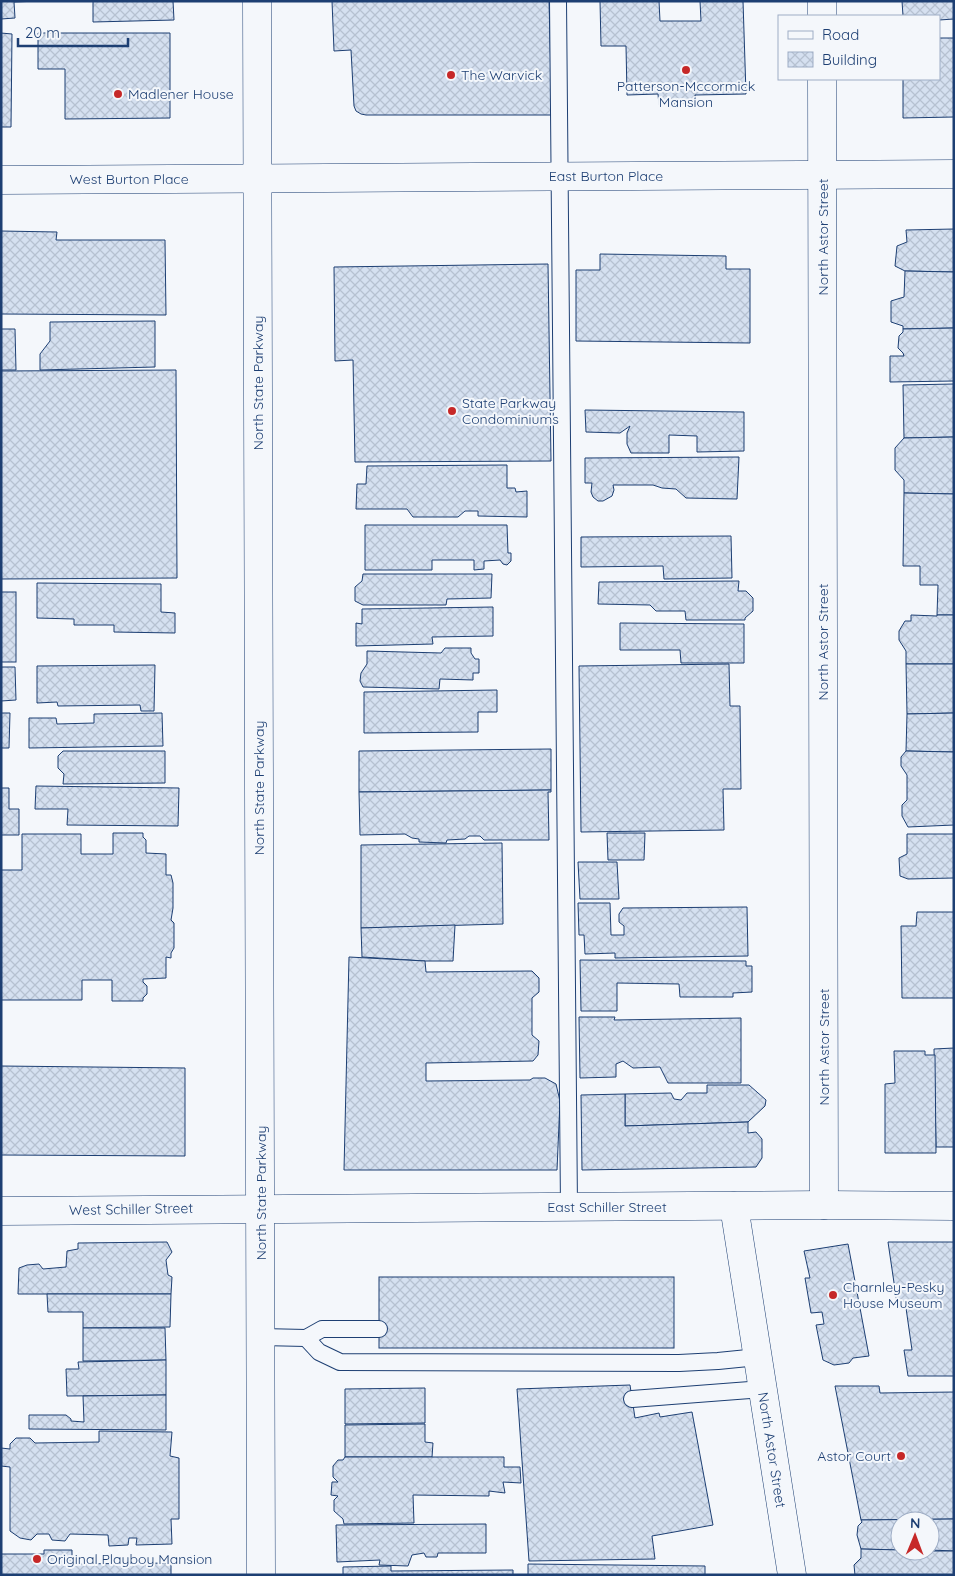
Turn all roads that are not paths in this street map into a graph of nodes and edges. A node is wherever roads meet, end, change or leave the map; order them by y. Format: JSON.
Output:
{"nodes":[{"id":1,"x":258,"y":1,"type":"edge"},
{"id":2,"x":558,"y":1,"type":"edge"},
{"id":3,"x":822,"y":1,"type":"edge"},
{"id":4,"x":822,"y":15,"type":"edge"},
{"id":5,"x":822,"y":80,"type":"edge"},
{"id":6,"x":954,"y":174,"type":"edge"},
{"id":7,"x":823,"y":175,"type":"junction"},
{"id":8,"x":560,"y":176,"type":"junction"},
{"id":9,"x":258,"y":178,"type":"junction"},
{"id":10,"x":1,"y":180,"type":"edge"},
{"id":11,"x":824,"y":1205,"type":"junction"},
{"id":12,"x":734,"y":1206,"type":"junction"},
{"id":13,"x":954,"y":1206,"type":"edge"},
{"id":14,"x":569,"y":1207,"type":"junction"},
{"id":15,"x":261,"y":1208,"type":"junction"},
{"id":16,"x":1,"y":1211,"type":"edge"},
{"id":17,"x":379,"y":1329,"type":"dead end"},
{"id":18,"x":261,"y":1337,"type":"junction"},
{"id":19,"x":306,"y":1338,"type":"junction"},
{"id":20,"x":758,"y":1357,"type":"junction"},
{"id":21,"x":762,"y":1389,"type":"junction"},
{"id":22,"x":632,"y":1399,"type":"dead end"},
{"id":23,"x":262,"y":1575,"type":"edge"},
{"id":24,"x":792,"y":1575,"type":"edge"}],
"edges":[{"from":1,"to":9,"type":"street","name":"North State Parkway"},
{"from":2,"to":8,"type":"lane"},
{"from":3,"to":4,"type":"street"},
{"from":5,"to":7,"type":"street","name":"North Astor Street"},
{"from":6,"to":7,"type":"street","name":"East Burton Place"},
{"from":7,"to":8,"type":"street","name":"East Burton Place"},
{"from":7,"to":11,"type":"street","name":"North Astor Street"},
{"from":8,"to":9,"type":"street","name":"East Burton Place"},
{"from":8,"to":14,"type":"lane"},
{"from":9,"to":10,"type":"street","name":"West Burton Place"},
{"from":9,"to":15,"type":"street","name":"North State Parkway"},
{"from":11,"to":12,"type":"street","name":"East Schiller Street"},
{"from":11,"to":13,"type":"street","name":"East Schiller Street"},
{"from":12,"to":14,"type":"street","name":"East Schiller Street"},
{"from":12,"to":20,"type":"street","name":"North Astor Street"},
{"from":14,"to":15,"type":"street","name":"East Schiller Street"},
{"from":15,"to":16,"type":"street","name":"West Schiller Street"},
{"from":15,"to":18,"type":"street","name":"North State Parkway"},
{"from":17,"to":19,"type":"lane"},
{"from":18,"to":19,"type":"lane"},
{"from":18,"to":23,"type":"street","name":"North State Parkway"},
{"from":19,"to":20,"type":"lane"},
{"from":20,"to":21,"type":"street","name":"North Astor Street"},
{"from":21,"to":22,"type":"lane"},
{"from":21,"to":24,"type":"street","name":"North Astor Street"}]}
